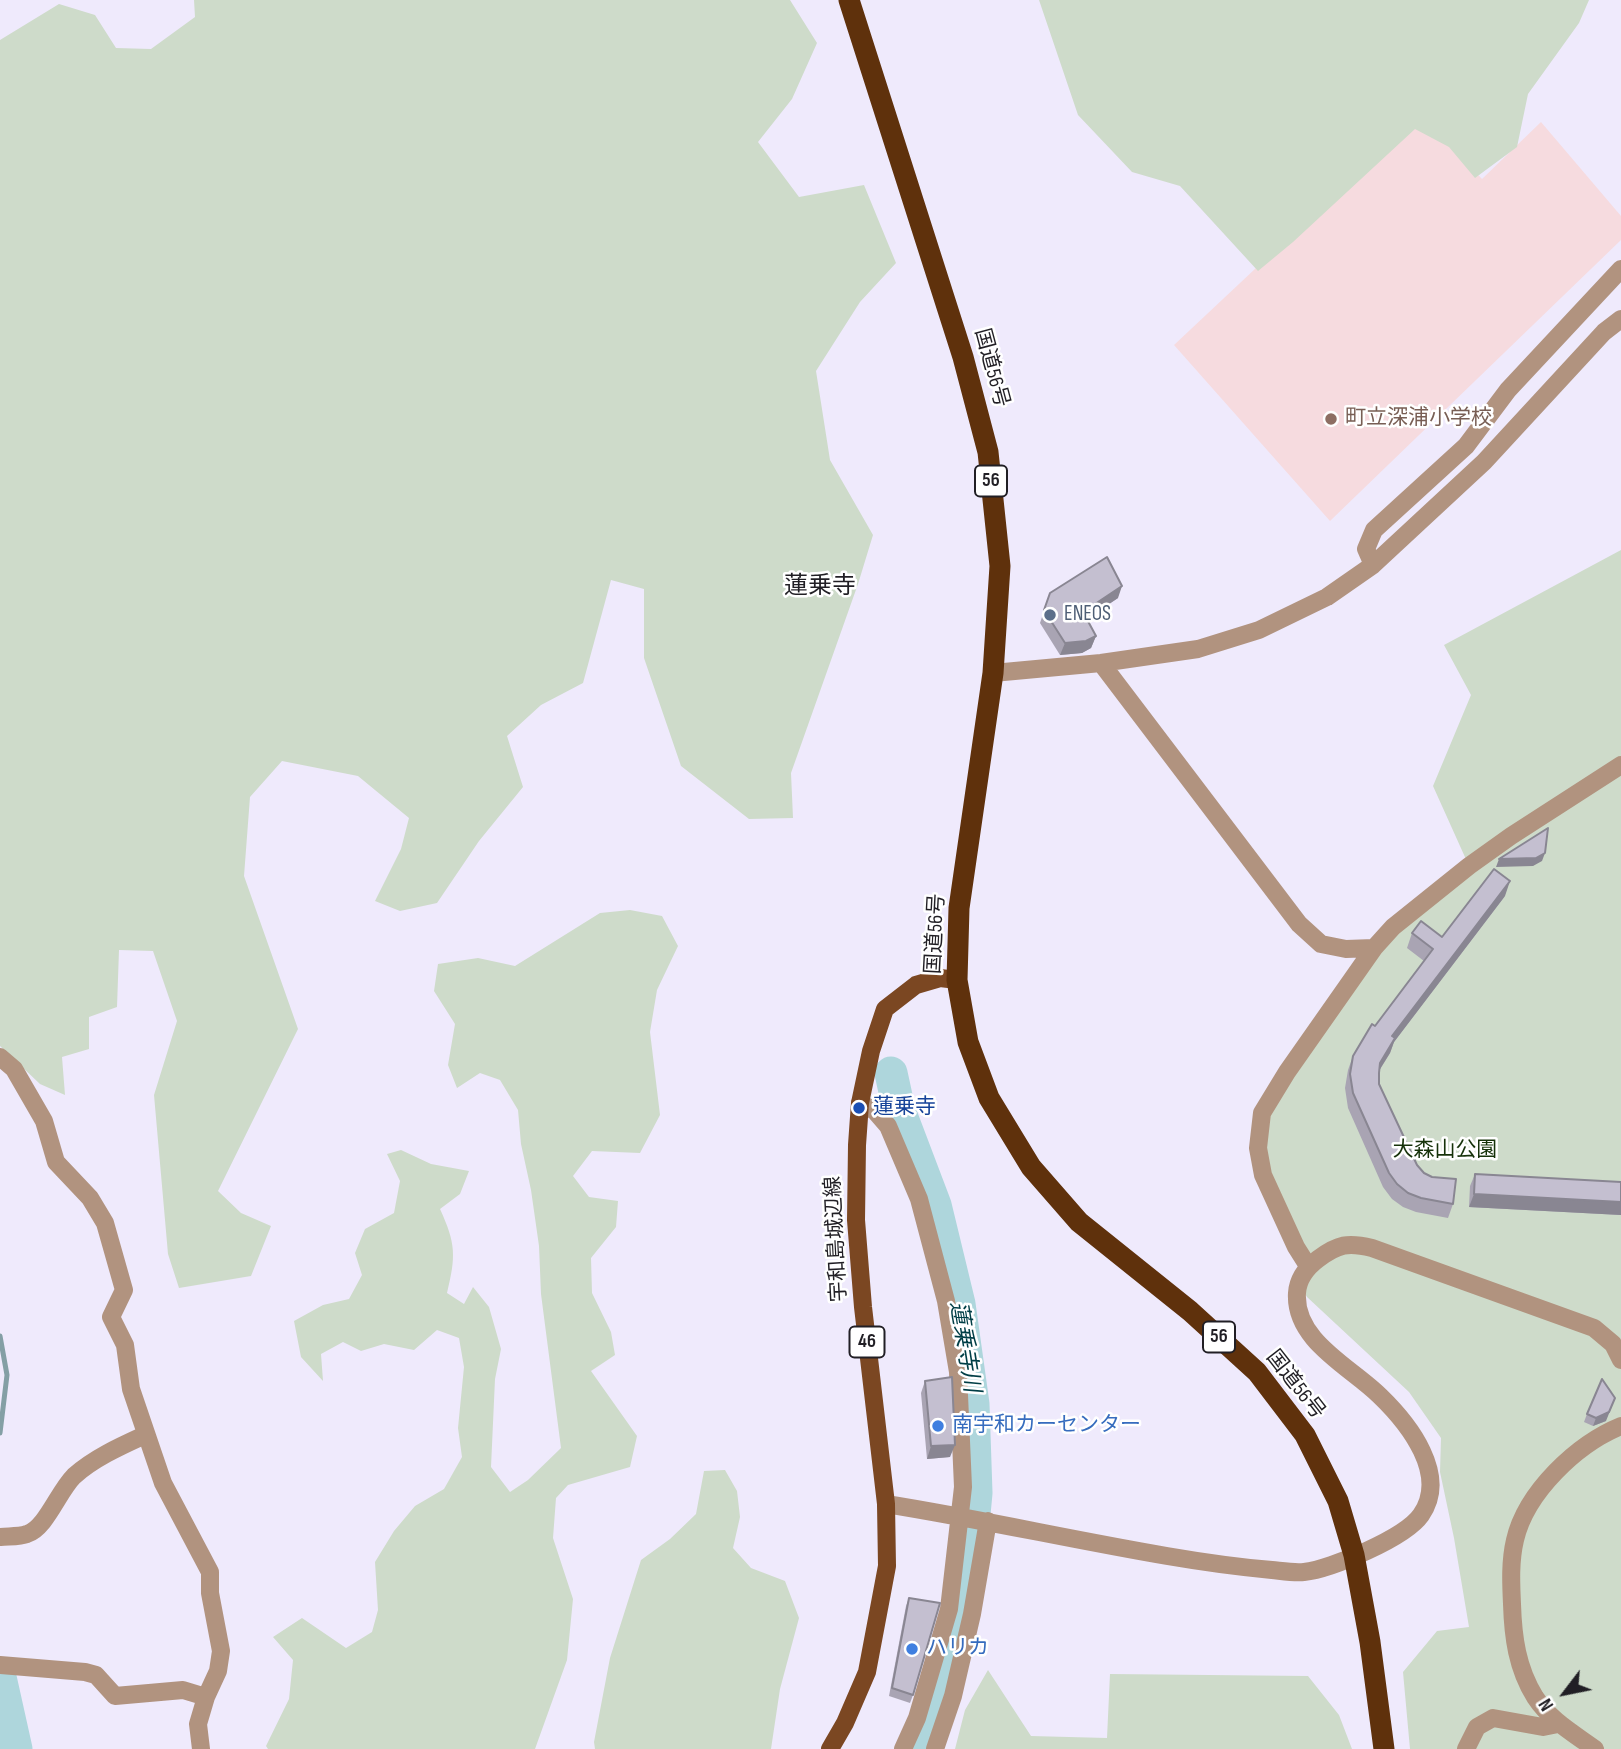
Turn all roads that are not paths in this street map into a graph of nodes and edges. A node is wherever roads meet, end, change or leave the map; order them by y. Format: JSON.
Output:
{"nodes":[{"id":1,"x":849,"y":0,"type":"edge"},
{"id":2,"x":1621,"y":270,"type":"edge"},
{"id":3,"x":1621,"y":319,"type":"edge"},
{"id":4,"x":1373,"y":565,"type":"junction"},
{"id":5,"x":1101,"y":663,"type":"junction"},
{"id":6,"x":993,"y":673,"type":"junction"},
{"id":7,"x":1621,"y":765,"type":"edge"},
{"id":8,"x":1374,"y":948,"type":"junction"},
{"id":9,"x":957,"y":980,"type":"junction"},
{"id":10,"x":0,"y":1057,"type":"edge"},
{"id":11,"x":860,"y":1103,"type":"junction"},
{"id":12,"x":1308,"y":1266,"type":"junction"},
{"id":13,"x":1621,"y":1360,"type":"edge"},
{"id":14,"x":1621,"y":1426,"type":"edge"},
{"id":15,"x":145,"y":1435,"type":"junction"},
{"id":16,"x":886,"y":1504,"type":"junction"},
{"id":17,"x":959,"y":1516,"type":"junction"},
{"id":18,"x":988,"y":1521,"type":"junction"},
{"id":19,"x":0,"y":1537,"type":"edge"},
{"id":20,"x":1354,"y":1555,"type":"junction"},
{"id":21,"x":0,"y":1665,"type":"edge"},
{"id":22,"x":205,"y":1697,"type":"junction"},
{"id":23,"x":1564,"y":1727,"type":"junction"},
{"id":24,"x":201,"y":1749,"type":"edge"},
{"id":25,"x":830,"y":1749,"type":"edge"},
{"id":26,"x":903,"y":1749,"type":"edge"},
{"id":27,"x":934,"y":1749,"type":"edge"},
{"id":28,"x":1384,"y":1749,"type":"edge"},
{"id":29,"x":1465,"y":1749,"type":"edge"},
{"id":30,"x":1595,"y":1749,"type":"edge"}],
"edges":[{"from":1,"to":6,"type":"highway","name":"国道56号","number":"56"},
{"from":2,"to":4,"type":"street"},
{"from":3,"to":4,"type":"street"},
{"from":4,"to":5,"type":"street"},
{"from":5,"to":6,"type":"street"},
{"from":5,"to":8,"type":"street"},
{"from":6,"to":9,"type":"highway","name":"国道56号","number":"56"},
{"from":7,"to":8,"type":"street"},
{"from":8,"to":12,"type":"street"},
{"from":9,"to":11,"type":"main road","name":"宇和島城辺線","number":"46"},
{"from":9,"to":20,"type":"highway","name":"国道56号","number":"56"},
{"from":10,"to":15,"type":"street"},
{"from":11,"to":16,"type":"main road","name":"宇和島城辺線","number":"46"},
{"from":11,"to":17,"type":"street"},
{"from":12,"to":13,"type":"street"},
{"from":12,"to":20,"type":"street"},
{"from":14,"to":23,"type":"street"},
{"from":15,"to":19,"type":"street"},
{"from":15,"to":22,"type":"street"},
{"from":16,"to":17,"type":"street"},
{"from":16,"to":25,"type":"main road","name":"宇和島城辺線","number":"46"},
{"from":17,"to":18,"type":"street"},
{"from":17,"to":26,"type":"street"},
{"from":18,"to":20,"type":"street"},
{"from":18,"to":27,"type":"street"},
{"from":20,"to":28,"type":"highway","name":"国道56号","number":"56"},
{"from":21,"to":22,"type":"street"},
{"from":22,"to":24,"type":"street"},
{"from":23,"to":29,"type":"street"},
{"from":23,"to":30,"type":"street"}]}
